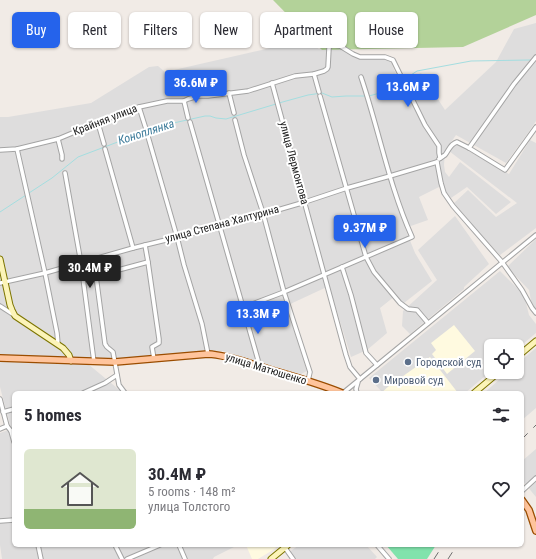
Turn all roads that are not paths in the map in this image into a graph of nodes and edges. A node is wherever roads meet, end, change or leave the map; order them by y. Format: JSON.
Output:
{"nodes":[{"id":1,"x":536,"y":57,"type":"edge"},
{"id":2,"x":314,"y":74,"type":"junction"},
{"id":3,"x":361,"y":77,"type":"dead end"},
{"id":4,"x":272,"y":83,"type":"junction"},
{"id":5,"x":229,"y":93,"type":"junction"},
{"id":6,"x":184,"y":101,"type":"junction"},
{"id":7,"x":140,"y":107,"type":"junction"},
{"id":8,"x":234,"y":113,"type":"dead end"},
{"id":9,"x":235,"y":120,"type":"dead end"},
{"id":10,"x":98,"y":123,"type":"junction"},
{"id":11,"x":536,"y":127,"type":"edge"},
{"id":12,"x":535,"y":133,"type":"edge"},
{"id":13,"x":58,"y":139,"type":"junction"},
{"id":14,"x":104,"y":144,"type":"dead end"},
{"id":15,"x":469,"y":148,"type":"junction"},
{"id":16,"x":17,"y":149,"type":"junction"},
{"id":17,"x":106,"y":149,"type":"dead end"},
{"id":18,"x":0,"y":150,"type":"edge"},
{"id":19,"x":440,"y":158,"type":"junction"},
{"id":20,"x":62,"y":159,"type":"dead end"},
{"id":21,"x":437,"y":162,"type":"junction"},
{"id":22,"x":65,"y":173,"type":"dead end"},
{"id":23,"x":390,"y":176,"type":"junction"},
{"id":24,"x":346,"y":188,"type":"junction"},
{"id":25,"x":305,"y":202,"type":"junction"},
{"id":26,"x":263,"y":213,"type":"junction"},
{"id":27,"x":219,"y":227,"type":"junction"},
{"id":28,"x":536,"y":235,"type":"edge"},
{"id":29,"x":177,"y":237,"type":"junction"},
{"id":30,"x":145,"y":245,"type":"junction"},
{"id":31,"x":133,"y":248,"type":"junction"},
{"id":32,"x":366,"y":257,"type":"junction"},
{"id":33,"x":0,"y":259,"type":"edge"},
{"id":34,"x":148,"y":262,"type":"junction"},
{"id":35,"x":502,"y":262,"type":"junction"},
{"id":36,"x":81,"y":263,"type":"junction"},
{"id":37,"x":342,"y":267,"type":"junction"},
{"id":38,"x":45,"y":273,"type":"junction"},
{"id":39,"x":324,"y":274,"type":"junction"},
{"id":40,"x":2,"y":283,"type":"edge"},
{"id":41,"x":284,"y":292,"type":"junction"},
{"id":42,"x":0,"y":306,"type":"edge"},
{"id":43,"x":242,"y":308,"type":"junction"},
{"id":44,"x":536,"y":313,"type":"edge"},
{"id":45,"x":15,"y":316,"type":"junction"},
{"id":46,"x":428,"y":323,"type":"junction"},
{"id":47,"x":536,"y":341,"type":"edge"},
{"id":48,"x":58,"y":344,"type":"junction"},
{"id":49,"x":524,"y":351,"type":"edge"},
{"id":50,"x":208,"y":354,"type":"junction"},
{"id":51,"x":0,"y":358,"type":"edge"},
{"id":52,"x":154,"y":359,"type":"junction"},
{"id":53,"x":71,"y":361,"type":"junction"},
{"id":54,"x":94,"y":362,"type":"junction"},
{"id":55,"x":115,"y":362,"type":"junction"},
{"id":56,"x":377,"y":365,"type":"junction"},
{"id":57,"x":258,"y":366,"type":"junction"},
{"id":58,"x":117,"y":375,"type":"junction"},
{"id":59,"x":491,"y":379,"type":"edge"},
{"id":60,"x":359,"y":380,"type":"junction"},
{"id":61,"x":308,"y":381,"type":"junction"},
{"id":62,"x":88,"y":391,"type":"edge"},
{"id":63,"x":123,"y":391,"type":"edge"},
{"id":64,"x":336,"y":391,"type":"edge"},
{"id":65,"x":345,"y":391,"type":"edge"},
{"id":66,"x":357,"y":391,"type":"edge"},
{"id":67,"x":476,"y":391,"type":"edge"},
{"id":68,"x":0,"y":401,"type":"edge"},
{"id":69,"x":12,"y":410,"type":"edge"},
{"id":70,"x":3,"y":412,"type":"junction"},
{"id":71,"x":7,"y":426,"type":"junction"},
{"id":72,"x":0,"y":429,"type":"edge"},
{"id":73,"x":12,"y":431,"type":"edge"},
{"id":74,"x":536,"y":478,"type":"edge"},
{"id":75,"x":524,"y":489,"type":"edge"},
{"id":76,"x":524,"y":503,"type":"edge"},
{"id":77,"x":534,"y":516,"type":"edge"},
{"id":78,"x":12,"y":520,"type":"edge"},
{"id":79,"x":0,"y":521,"type":"edge"},
{"id":80,"x":536,"y":531,"type":"edge"},
{"id":81,"x":38,"y":547,"type":"edge"},
{"id":82,"x":116,"y":547,"type":"edge"},
{"id":83,"x":155,"y":547,"type":"edge"},
{"id":84,"x":181,"y":547,"type":"edge"},
{"id":85,"x":284,"y":547,"type":"edge"},
{"id":86,"x":286,"y":547,"type":"edge"},
{"id":87,"x":379,"y":547,"type":"edge"},
{"id":88,"x":41,"y":559,"type":"edge"},
{"id":89,"x":122,"y":559,"type":"edge"},
{"id":90,"x":127,"y":559,"type":"edge"},
{"id":91,"x":185,"y":559,"type":"edge"},
{"id":92,"x":271,"y":559,"type":"edge"},
{"id":93,"x":293,"y":559,"type":"edge"},
{"id":94,"x":389,"y":559,"type":"edge"}],
"edges":[{"from":1,"to":15,"type":"street"},
{"from":2,"to":4,"type":"street","name":"Крайняя улица"},
{"from":2,"to":19,"type":"street","name":"Крайняя улица"},
{"from":2,"to":24,"type":"street"},
{"from":3,"to":23,"type":"street"},
{"from":4,"to":5,"type":"street","name":"Крайняя улица"},
{"from":4,"to":25,"type":"street","name":"улица Лермонтова"},
{"from":5,"to":6,"type":"street","name":"Крайняя улица"},
{"from":5,"to":8,"type":"street"},
{"from":6,"to":7,"type":"street","name":"Крайняя улица"},
{"from":6,"to":27,"type":"street"},
{"from":7,"to":10,"type":"street","name":"Крайняя улица"},
{"from":7,"to":29,"type":"street"},
{"from":9,"to":26,"type":"street"},
{"from":10,"to":13,"type":"street","name":"Крайняя улица"},
{"from":10,"to":14,"type":"street"},
{"from":11,"to":12,"type":"street"},
{"from":12,"to":15,"type":"street"},
{"from":13,"to":16,"type":"street","name":"Крайняя улица"},
{"from":13,"to":20,"type":"street"},
{"from":15,"to":19,"type":"street"},
{"from":16,"to":18,"type":"street","name":"Крайняя улица"},
{"from":16,"to":38,"type":"street"},
{"from":17,"to":31,"type":"street"},
{"from":19,"to":21,"type":"street"},
{"from":21,"to":23,"type":"street","name":"улица Степана Халтурина"},
{"from":21,"to":35,"type":"street"},
{"from":22,"to":36,"type":"street"},
{"from":23,"to":24,"type":"street","name":"улица Степана Халтурина"},
{"from":23,"to":32,"type":"street"},
{"from":24,"to":25,"type":"street","name":"улица Степана Халтурина"},
{"from":24,"to":32,"type":"street"},
{"from":25,"to":26,"type":"street","name":"улица Степана Халтурина"},
{"from":25,"to":39,"type":"street","name":"улица Лермонтова"},
{"from":26,"to":27,"type":"street","name":"улица Степана Халтурина"},
{"from":26,"to":41,"type":"street"},
{"from":27,"to":29,"type":"street","name":"улица Степана Халтурина"},
{"from":27,"to":43,"type":"street"},
{"from":28,"to":35,"type":"street"},
{"from":29,"to":30,"type":"street","name":"улица Степана Халтурина"},
{"from":29,"to":50,"type":"street"},
{"from":30,"to":31,"type":"street","name":"улица Степана Халтурина"},
{"from":30,"to":34,"type":"street"},
{"from":31,"to":36,"type":"street","name":"улица Степана Халтурина"},
{"from":32,"to":37,"type":"street"},
{"from":32,"to":46,"type":"street"},
{"from":33,"to":40,"type":"main road"},
{"from":34,"to":52,"type":"street"},
{"from":34,"to":55,"type":"street"},
{"from":35,"to":44,"type":"street"},
{"from":35,"to":46,"type":"street"},
{"from":36,"to":38,"type":"street","name":"улица Степана Халтурина"},
{"from":36,"to":54,"type":"street"},
{"from":37,"to":39,"type":"street"},
{"from":37,"to":56,"type":"street"},
{"from":38,"to":40,"type":"street","name":"улица Степана Халтурина"},
{"from":38,"to":48,"type":"street"},
{"from":39,"to":41,"type":"street"},
{"from":39,"to":60,"type":"street","name":"улица Лермонтова"},
{"from":40,"to":45,"type":"main road"},
{"from":41,"to":43,"type":"street"},
{"from":41,"to":61,"type":"street"},
{"from":42,"to":45,"type":"street"},
{"from":43,"to":57,"type":"street"},
{"from":45,"to":48,"type":"main road"},
{"from":46,"to":56,"type":"street"},
{"from":47,"to":49,"type":"main road"},
{"from":48,"to":53,"type":"main road"},
{"from":50,"to":52,"type":"main road","name":"улица Матюшенко"},
{"from":50,"to":57,"type":"main road","name":"улица Матюшенко"},
{"from":51,"to":53,"type":"main road","name":"улица Матюшенко"},
{"from":52,"to":55,"type":"main road","name":"улица Матюшенко"},
{"from":53,"to":54,"type":"main road","name":"улица Матюшенко"},
{"from":54,"to":55,"type":"main road","name":"улица Матюшенко"},
{"from":55,"to":58,"type":"street"},
{"from":56,"to":60,"type":"street"},
{"from":57,"to":61,"type":"main road","name":"улица Матюшенко"},
{"from":58,"to":62,"type":"street"},
{"from":58,"to":63,"type":"street"},
{"from":59,"to":67,"type":"main road"},
{"from":60,"to":65,"type":"street"},
{"from":60,"to":66,"type":"street"},
{"from":61,"to":64,"type":"main road","name":"улица Матюшенко"},
{"from":68,"to":70,"type":"street"},
{"from":69,"to":70,"type":"street"},
{"from":70,"to":71,"type":"street"},
{"from":71,"to":72,"type":"street"},
{"from":71,"to":73,"type":"street"},
{"from":74,"to":75,"type":"street"},
{"from":76,"to":77,"type":"main road"},
{"from":77,"to":80,"type":"main road"},
{"from":78,"to":79,"type":"street"},
{"from":81,"to":88,"type":"street"},
{"from":82,"to":89,"type":"street"},
{"from":83,"to":90,"type":"street"},
{"from":84,"to":91,"type":"street"},
{"from":85,"to":92,"type":"main road"},
{"from":86,"to":93,"type":"street"},
{"from":87,"to":94,"type":"street"}]}
